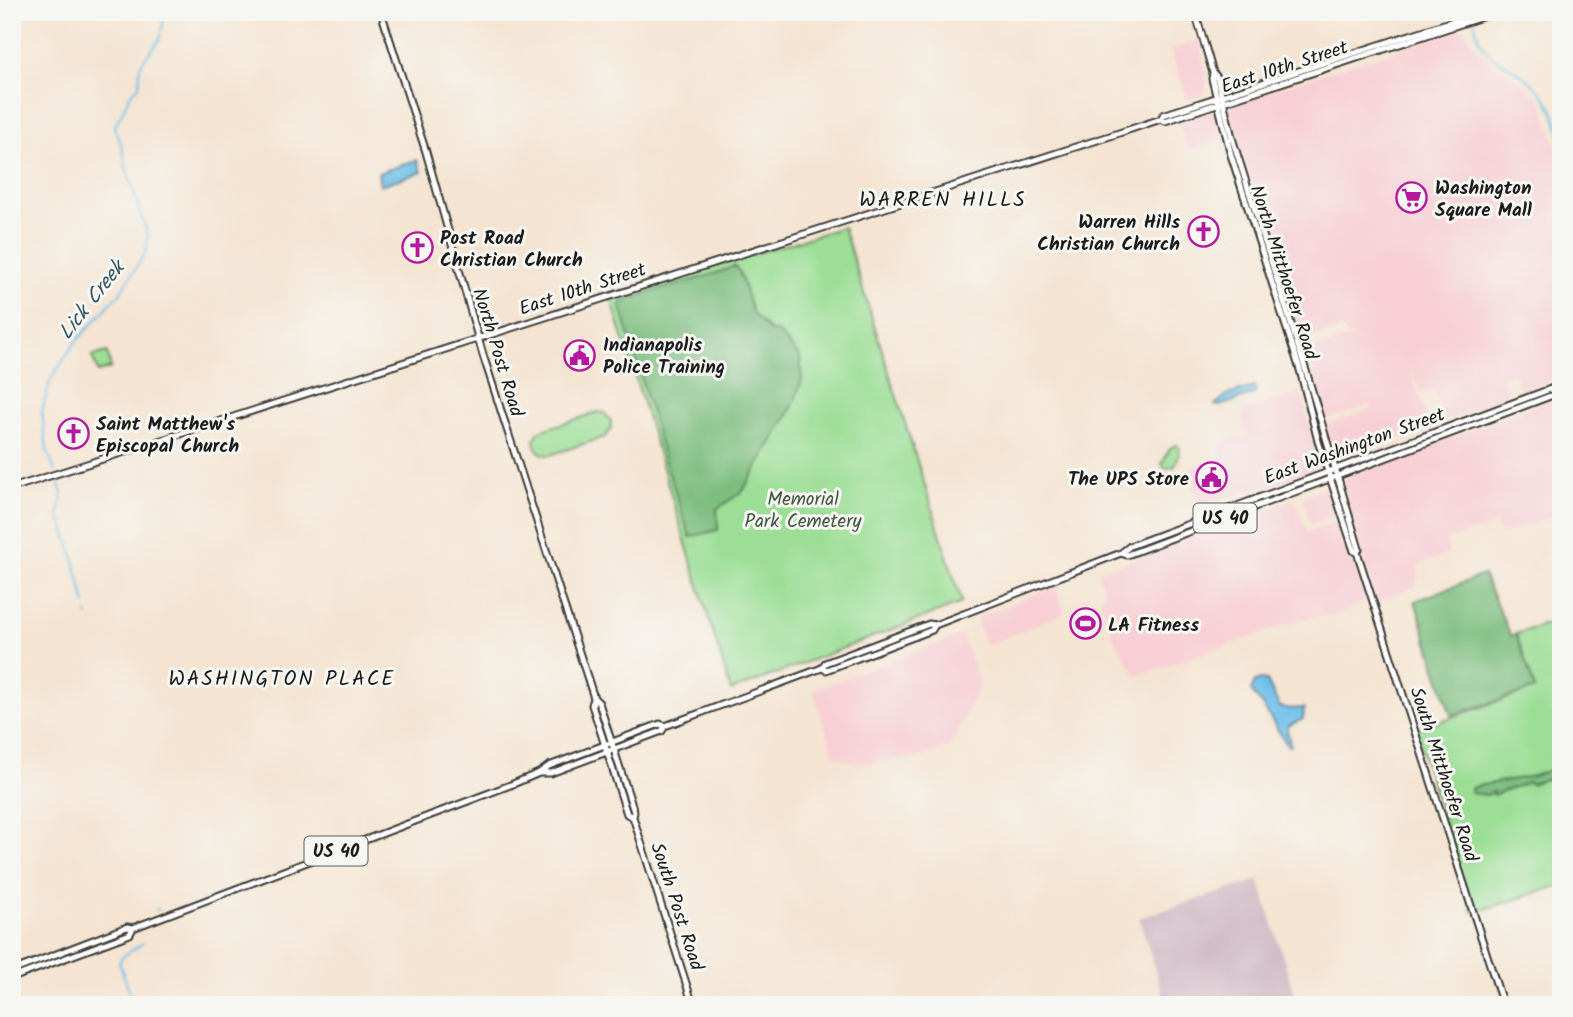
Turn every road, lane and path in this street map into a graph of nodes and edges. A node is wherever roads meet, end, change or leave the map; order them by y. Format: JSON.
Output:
{"nodes":[{"id":1,"x":381,"y":12,"type":"edge"},
{"id":2,"x":1195,"y":12,"type":"edge"},
{"id":3,"x":1497,"y":12,"type":"edge"},
{"id":4,"x":1480,"y":14,"type":"edge"},
{"id":5,"x":1220,"y":100,"type":"junction"},
{"id":6,"x":1227,"y":141,"type":"junction"},
{"id":7,"x":1237,"y":156,"type":"junction"},
{"id":8,"x":478,"y":338,"type":"junction"},
{"id":9,"x":1561,"y":384,"type":"edge"},
{"id":10,"x":1561,"y":392,"type":"edge"},
{"id":11,"x":1330,"y":475,"type":"junction"},
{"id":12,"x":12,"y":488,"type":"edge"},
{"id":13,"x":1357,"y":552,"type":"junction"},
{"id":14,"x":1121,"y":554,"type":"junction"},
{"id":15,"x":608,"y":748,"type":"junction"},
{"id":16,"x":633,"y":817,"type":"junction"},
{"id":17,"x":133,"y":928,"type":"junction"},
{"id":18,"x":12,"y":971,"type":"edge"},
{"id":19,"x":12,"y":978,"type":"edge"},
{"id":20,"x":693,"y":1005,"type":"edge"},
{"id":21,"x":1503,"y":1005,"type":"edge"}],
"edges":[{"from":1,"to":8,"type":"main road","name":"North Post Road"},
{"from":2,"to":5,"type":"main road","name":"North Mitthoefer Road"},
{"from":3,"to":4,"type":"main road","name":"East 10th Street"},
{"from":4,"to":5,"type":"main road","name":"East 10th Street"},
{"from":5,"to":6,"type":"main road","name":"North Mitthoefer Road"},
{"from":5,"to":7,"type":"main road","name":"North Mitthoefer Road"},
{"from":5,"to":8,"type":"main road","name":"East 10th Street"},
{"from":6,"to":7,"type":"main road"},
{"from":6,"to":11,"type":"main road","name":"North Mitthoefer Road"},
{"from":7,"to":11,"type":"main road","name":"North Mitthoefer Road"},
{"from":8,"to":12,"type":"main road","name":"East 10th Street"},
{"from":8,"to":15,"type":"main road","name":"North Post Road"},
{"from":9,"to":11,"type":"main road","name":"East Washington Street","number":"US 40"},
{"from":10,"to":11,"type":"main road","name":"East Washington Street","number":"US 40"},
{"from":11,"to":13,"type":"main road","name":"South Mitthoefer Road"},
{"from":11,"to":13,"type":"main road","name":"South Mitthoefer Road"},
{"from":11,"to":14,"type":"main road","name":"East Washington Street","number":"US 40"},
{"from":11,"to":14,"type":"main road","name":"East Washington Street","number":"US 40"},
{"from":13,"to":21,"type":"main road","name":"South Mitthoefer Road"},
{"from":14,"to":15,"type":"main road","name":"East Washington Street","number":"US 40"},
{"from":15,"to":16,"type":"main road","name":"South Post Road"},
{"from":15,"to":16,"type":"main road","name":"South Post Road"},
{"from":15,"to":17,"type":"main road","name":"East Washington Street","number":"US 40"},
{"from":16,"to":20,"type":"main road","name":"South Post Road"},
{"from":17,"to":18,"type":"main road","name":"East Washington Street","number":"US 40"},
{"from":17,"to":19,"type":"main road","name":"East Washington Street","number":"US 40"}]}
